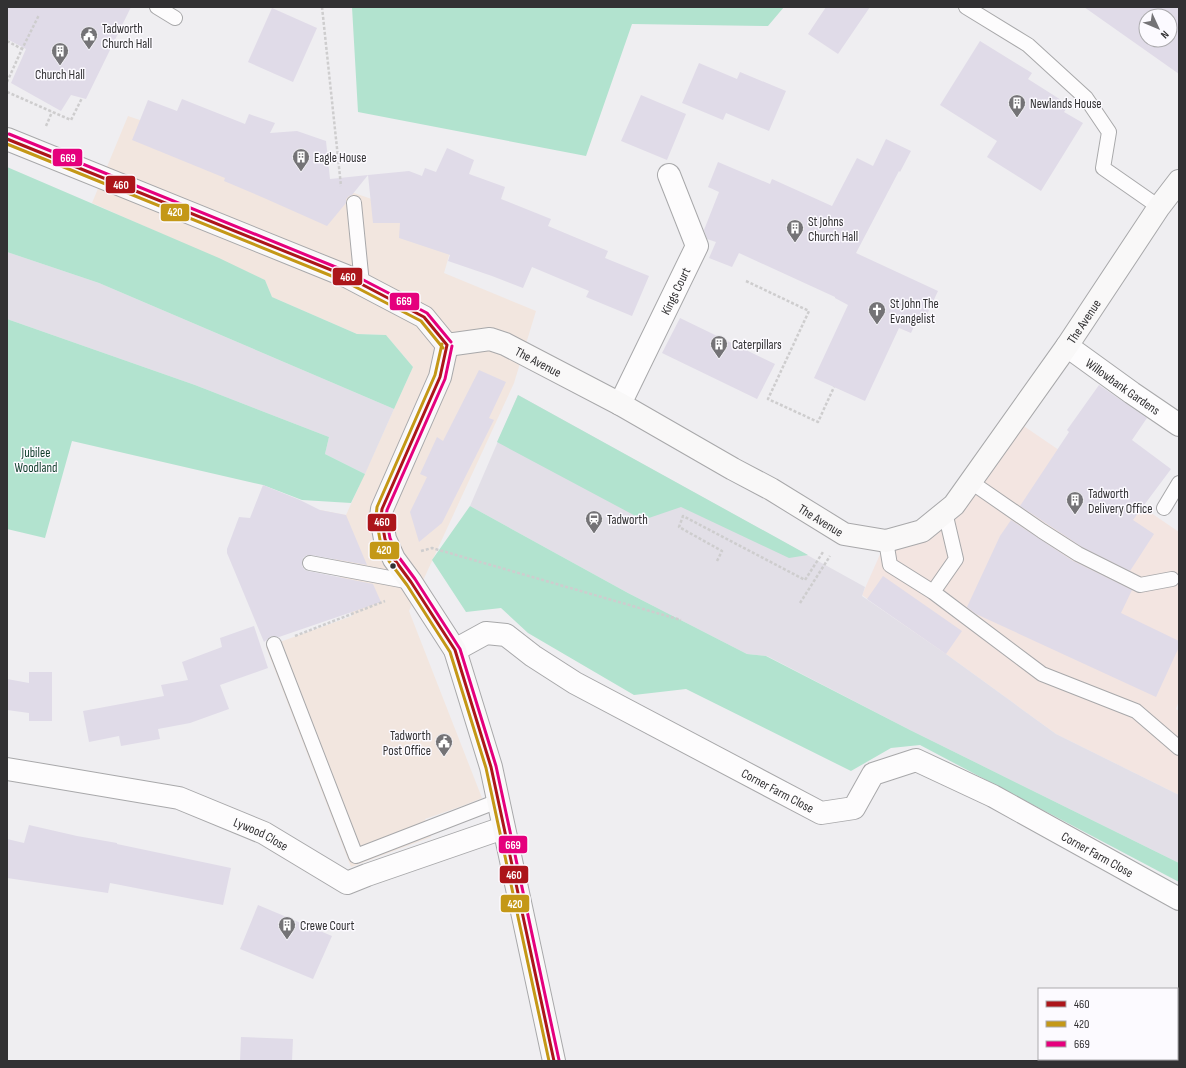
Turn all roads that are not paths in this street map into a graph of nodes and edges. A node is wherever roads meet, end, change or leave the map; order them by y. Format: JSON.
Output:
{"nodes":[{"id":1,"x":157,"y":7,"type":"edge"},
{"id":2,"x":966,"y":7,"type":"edge"},
{"id":3,"x":175,"y":18,"type":"dead end"},
{"id":4,"x":7,"y":138,"type":"edge"},
{"id":5,"x":669,"y":175,"type":"dead end"},
{"id":6,"x":1179,"y":181,"type":"edge"},
{"id":7,"x":354,"y":203,"type":"dead end"},
{"id":8,"x":1160,"y":206,"type":"junction"},
{"id":9,"x":362,"y":284,"type":"junction"},
{"id":10,"x":447,"y":345,"type":"junction"},
{"id":11,"x":1067,"y":346,"type":"junction"},
{"id":12,"x":620,"y":404,"type":"junction"},
{"id":13,"x":1179,"y":425,"type":"edge"},
{"id":14,"x":970,"y":482,"type":"junction"},
{"id":15,"x":1179,"y":484,"type":"edge"},
{"id":16,"x":1164,"y":508,"type":"dead end"},
{"id":17,"x":945,"y":512,"type":"junction"},
{"id":18,"x":886,"y":541,"type":"junction"},
{"id":19,"x":310,"y":563,"type":"dead end"},
{"id":20,"x":1172,"y":579,"type":"dead end"},
{"id":21,"x":413,"y":586,"type":"junction"},
{"id":22,"x":933,"y":592,"type":"junction"},
{"id":23,"x":274,"y":644,"type":"dead end"},
{"id":24,"x":455,"y":650,"type":"junction"},
{"id":25,"x":1179,"y":748,"type":"edge"},
{"id":26,"x":7,"y":769,"type":"edge"},
{"id":27,"x":498,"y":801,"type":"junction"},
{"id":28,"x":503,"y":828,"type":"junction"},
{"id":29,"x":1179,"y":899,"type":"edge"},
{"id":30,"x":554,"y":1061,"type":"edge"}],
"edges":[{"from":1,"to":3,"type":"lane"},
{"from":2,"to":8,"type":"lane"},
{"from":4,"to":9,"type":"main road"},
{"from":5,"to":12,"type":"street","name":"Kings Court"},
{"from":6,"to":8,"type":"main road","name":"The Avenue"},
{"from":7,"to":9,"type":"lane"},
{"from":8,"to":11,"type":"main road","name":"The Avenue"},
{"from":9,"to":10,"type":"main road"},
{"from":10,"to":12,"type":"main road","name":"The Avenue"},
{"from":10,"to":21,"type":"main road"},
{"from":11,"to":13,"type":"street","name":"Willowbank Gardens"},
{"from":11,"to":14,"type":"main road","name":"The Avenue"},
{"from":12,"to":18,"type":"main road","name":"The Avenue"},
{"from":14,"to":17,"type":"main road","name":"The Avenue"},
{"from":14,"to":20,"type":"lane"},
{"from":15,"to":16,"type":"lane"},
{"from":17,"to":18,"type":"main road","name":"The Avenue"},
{"from":17,"to":22,"type":"lane"},
{"from":18,"to":22,"type":"lane"},
{"from":19,"to":21,"type":"lane"},
{"from":21,"to":24,"type":"main road"},
{"from":22,"to":25,"type":"lane"},
{"from":23,"to":27,"type":"lane"},
{"from":24,"to":27,"type":"main road"},
{"from":24,"to":29,"type":"street","name":"Corner Farm Close"},
{"from":26,"to":28,"type":"street","name":"Lywood Close"},
{"from":27,"to":28,"type":"main road"},
{"from":28,"to":30,"type":"main road"}]}
